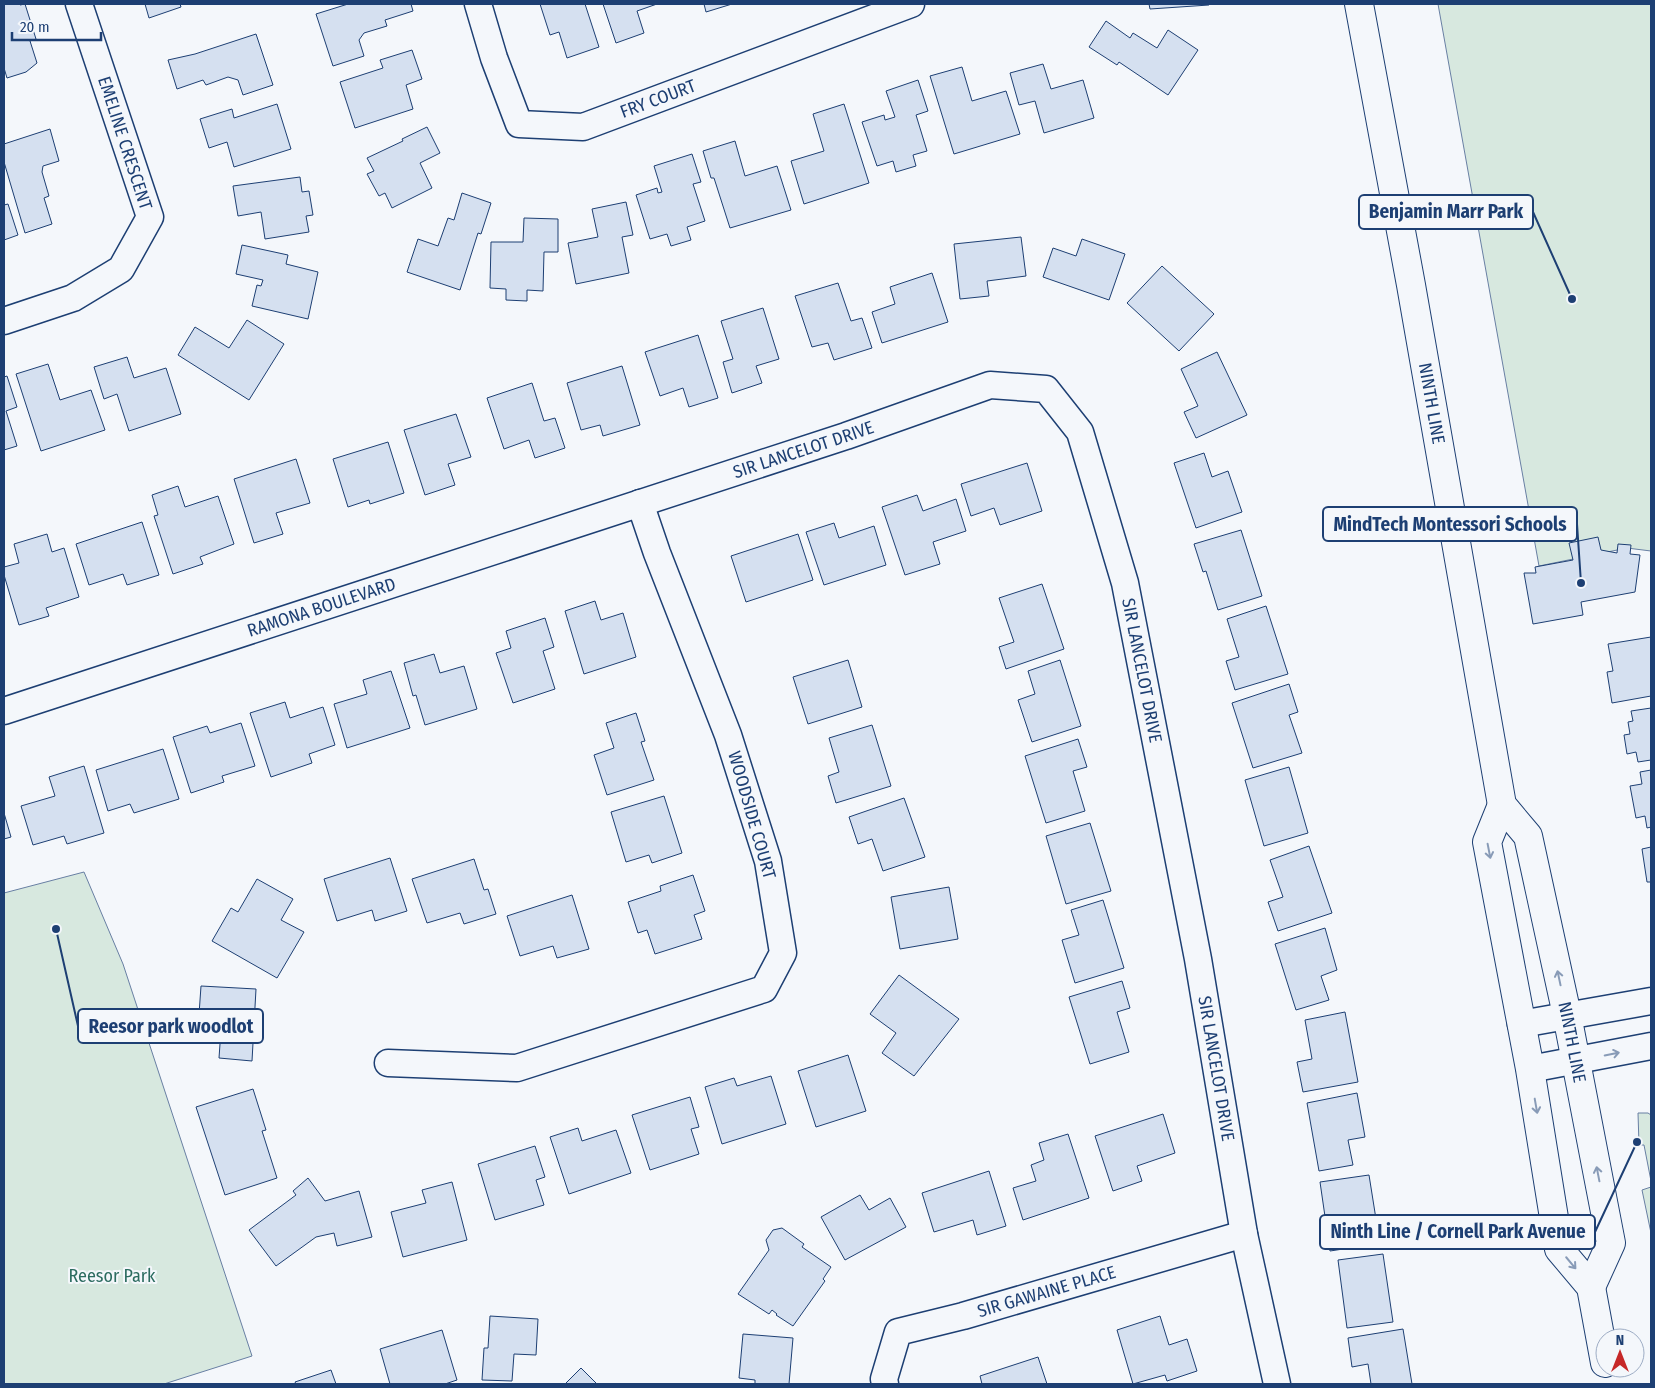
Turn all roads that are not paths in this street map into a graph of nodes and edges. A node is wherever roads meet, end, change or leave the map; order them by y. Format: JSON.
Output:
{"nodes":[{"id":1,"x":80,"y":4,"type":"edge"},
{"id":2,"x":478,"y":4,"type":"edge"},
{"id":3,"x":911,"y":4,"type":"edge"},
{"id":4,"x":1359,"y":4,"type":"edge"},
{"id":5,"x":4,"y":321,"type":"edge"},
{"id":6,"x":640,"y":503,"type":"junction"},
{"id":7,"x":4,"y":711,"type":"edge"},
{"id":8,"x":1502,"y":805,"type":"junction"},
{"id":9,"x":1651,"y":1001,"type":"edge"},
{"id":10,"x":1567,"y":1015,"type":"junction"},
{"id":11,"x":1521,"y":1024,"type":"junction"},
{"id":12,"x":1651,"y":1046,"type":"edge"},
{"id":13,"x":1576,"y":1060,"type":"junction"},
{"id":14,"x":388,"y":1063,"type":"dead end"},
{"id":15,"x":1530,"y":1069,"type":"junction"},
{"id":16,"x":1244,"y":1234,"type":"junction"},
{"id":17,"x":1591,"y":1287,"type":"junction"},
{"id":18,"x":1599,"y":1328,"type":"edge"},
{"id":19,"x":885,"y":1384,"type":"edge"},
{"id":20,"x":1277,"y":1384,"type":"edge"}],
"edges":[{"from":1,"to":5,"type":"street","name":"EMELINE CRESCENT"},
{"from":2,"to":3,"type":"street","name":"FRY COURT"},
{"from":4,"to":8,"type":"main road","name":"NINTH LINE"},
{"from":6,"to":7,"type":"street","name":"RAMONA BOULEVARD"},
{"from":6,"to":14,"type":"street","name":"WOODSIDE COURT"},
{"from":6,"to":16,"type":"street","name":"SIR LANCELOT DRIVE"},
{"from":10,"to":8,"type":"main road","name":"NINTH LINE","one_way":true},
{"from":8,"to":11,"type":"main road","one_way":true},
{"from":9,"to":10,"type":"street"},
{"from":10,"to":11,"type":"street"},
{"from":10,"to":13,"type":"main road","name":"NINTH LINE"},
{"from":11,"to":15,"type":"main road"},
{"from":13,"to":12,"type":"street","one_way":true},
{"from":13,"to":15,"type":"street"},
{"from":17,"to":13,"type":"main road","name":"NINTH LINE","one_way":true},
{"from":15,"to":17,"type":"main road","one_way":true},
{"from":16,"to":19,"type":"street","name":"SIR GAWAINE PLACE"},
{"from":16,"to":20,"type":"street","name":"SIR LANCELOT DRIVE"},
{"from":17,"to":18,"type":"main road"}]}
